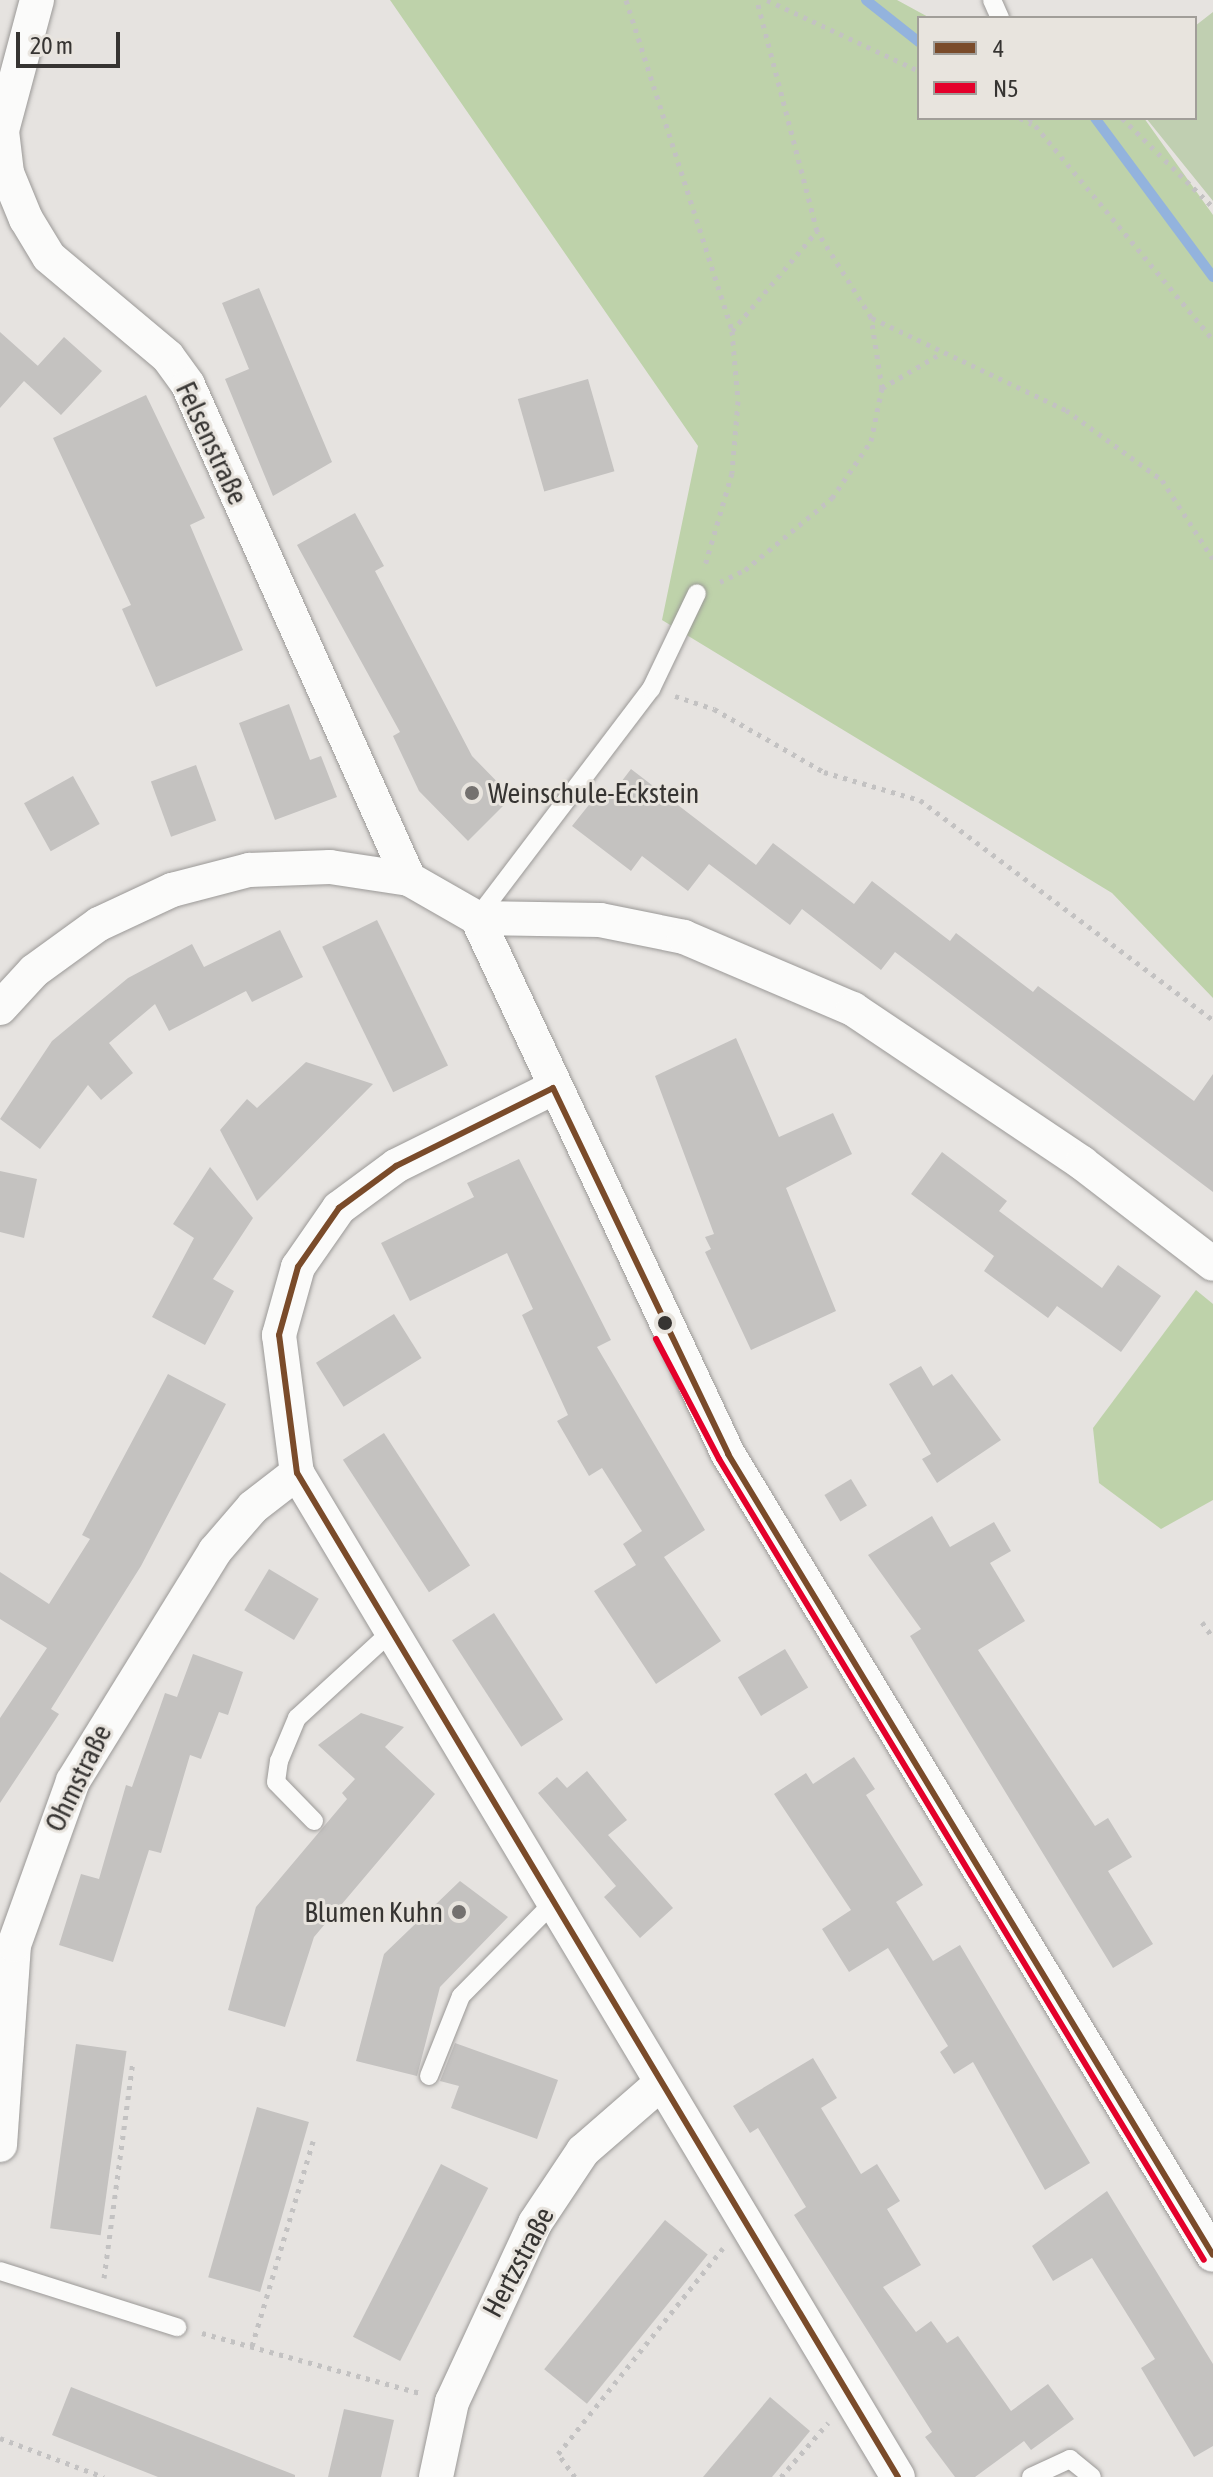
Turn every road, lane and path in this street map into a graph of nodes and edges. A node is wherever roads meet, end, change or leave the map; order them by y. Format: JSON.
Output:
{"nodes":[{"id":1,"x":37,"y":0,"type":"edge"},
{"id":2,"x":626,"y":0,"type":"edge"},
{"id":3,"x":757,"y":0,"type":"edge"},
{"id":4,"x":767,"y":0,"type":"edge"},
{"id":5,"x":917,"y":70,"type":"edge"},
{"id":6,"x":1124,"y":120,"type":"edge"},
{"id":7,"x":1030,"y":121,"type":"edge"},
{"id":8,"x":1213,"y":207,"type":"edge"},
{"id":9,"x":817,"y":231,"type":"junction"},
{"id":10,"x":871,"y":317,"type":"junction"},
{"id":11,"x":732,"y":331,"type":"junction"},
{"id":12,"x":1213,"y":340,"type":"edge"},
{"id":13,"x":941,"y":353,"type":"junction"},
{"id":14,"x":882,"y":388,"type":"junction"},
{"id":15,"x":1213,"y":559,"type":"edge"},
{"id":16,"x":697,"y":593,"type":"junction"},
{"id":17,"x":651,"y":689,"type":"junction"},
{"id":18,"x":409,"y":879,"type":"junction"},
{"id":19,"x":477,"y":918,"type":"junction"},
{"id":20,"x":0,"y":1008,"type":"edge"},
{"id":21,"x":1213,"y":1020,"type":"edge"},
{"id":22,"x":553,"y":1088,"type":"junction"},
{"id":23,"x":1213,"y":1264,"type":"edge"},
{"id":24,"x":297,"y":1473,"type":"junction"},
{"id":25,"x":1202,"y":1622,"type":"dead end"},
{"id":26,"x":392,"y":1631,"type":"junction"},
{"id":27,"x":1213,"y":1638,"type":"edge"},
{"id":28,"x":314,"y":1821,"type":"dead end"},
{"id":29,"x":553,"y":1903,"type":"junction"},
{"id":30,"x":7,"y":1945,"type":"edge"},
{"id":31,"x":133,"y":2061,"type":"dead end"},
{"id":32,"x":429,"y":2076,"type":"dead end"},
{"id":33,"x":660,"y":2084,"type":"junction"},
{"id":34,"x":313,"y":2141,"type":"dead end"},
{"id":35,"x":0,"y":2145,"type":"edge"},
{"id":36,"x":744,"y":2223,"type":"junction"},
{"id":37,"x":1213,"y":2255,"type":"edge"},
{"id":38,"x":0,"y":2271,"type":"edge"},
{"id":39,"x":101,"y":2303,"type":"junction"},
{"id":40,"x":177,"y":2327,"type":"joint"},
{"id":41,"x":252,"y":2346,"type":"junction"},
{"id":42,"x":850,"y":2398,"type":"junction"},
{"id":43,"x":452,"y":2402,"type":"junction"},
{"id":44,"x":0,"y":2438,"type":"edge"},
{"id":45,"x":104,"y":2477,"type":"edge"},
{"id":46,"x":436,"y":2477,"type":"edge"},
{"id":47,"x":575,"y":2477,"type":"edge"},
{"id":48,"x":781,"y":2477,"type":"edge"},
{"id":49,"x":898,"y":2477,"type":"edge"},
{"id":50,"x":1031,"y":2477,"type":"edge"},
{"id":51,"x":1092,"y":2477,"type":"edge"}],
"edges":[{"from":1,"to":18,"type":"street","name":"Felsenstraße"},
{"from":2,"to":11,"type":"path"},
{"from":3,"to":9,"type":"path"},
{"from":4,"to":5,"type":"path"},
{"from":6,"to":8,"type":"path"},
{"from":7,"to":12,"type":"path"},
{"from":9,"to":10,"type":"path"},
{"from":9,"to":11,"type":"path"},
{"from":10,"to":13,"type":"path"},
{"from":10,"to":14,"type":"path"},
{"from":11,"to":16,"type":"path"},
{"from":13,"to":14,"type":"path"},
{"from":13,"to":15,"type":"path"},
{"from":14,"to":16,"type":"path"},
{"from":16,"to":17,"type":"lane"},
{"from":17,"to":19,"type":"lane"},
{"from":17,"to":21,"type":"path"},
{"from":18,"to":19,"type":"street"},
{"from":18,"to":20,"type":"street"},
{"from":19,"to":22,"type":"street"},
{"from":19,"to":23,"type":"street"},
{"from":22,"to":24,"type":"street"},
{"from":22,"to":37,"type":"street"},
{"from":24,"to":26,"type":"street"},
{"from":24,"to":30,"type":"street","name":"Ohmstraße"},
{"from":25,"to":27,"type":"path"},
{"from":26,"to":28,"type":"lane"},
{"from":26,"to":29,"type":"street"},
{"from":29,"to":32,"type":"lane"},
{"from":29,"to":33,"type":"street"},
{"from":30,"to":35,"type":"street","name":"Ohmstraße"},
{"from":31,"to":39,"type":"path"},
{"from":33,"to":36,"type":"street"},
{"from":33,"to":43,"type":"street","name":"Hertzstraße"},
{"from":34,"to":41,"type":"path"},
{"from":36,"to":42,"type":"street"},
{"from":36,"to":47,"type":"path"},
{"from":38,"to":39,"type":"lane"},
{"from":39,"to":40,"type":"lane"},
{"from":40,"to":41,"type":"path"},
{"from":41,"to":43,"type":"path"},
{"from":42,"to":48,"type":"path"},
{"from":42,"to":49,"type":"street"},
{"from":43,"to":46,"type":"street","name":"Hertzstraße"},
{"from":44,"to":45,"type":"path"},
{"from":50,"to":51,"type":"lane"}]}
